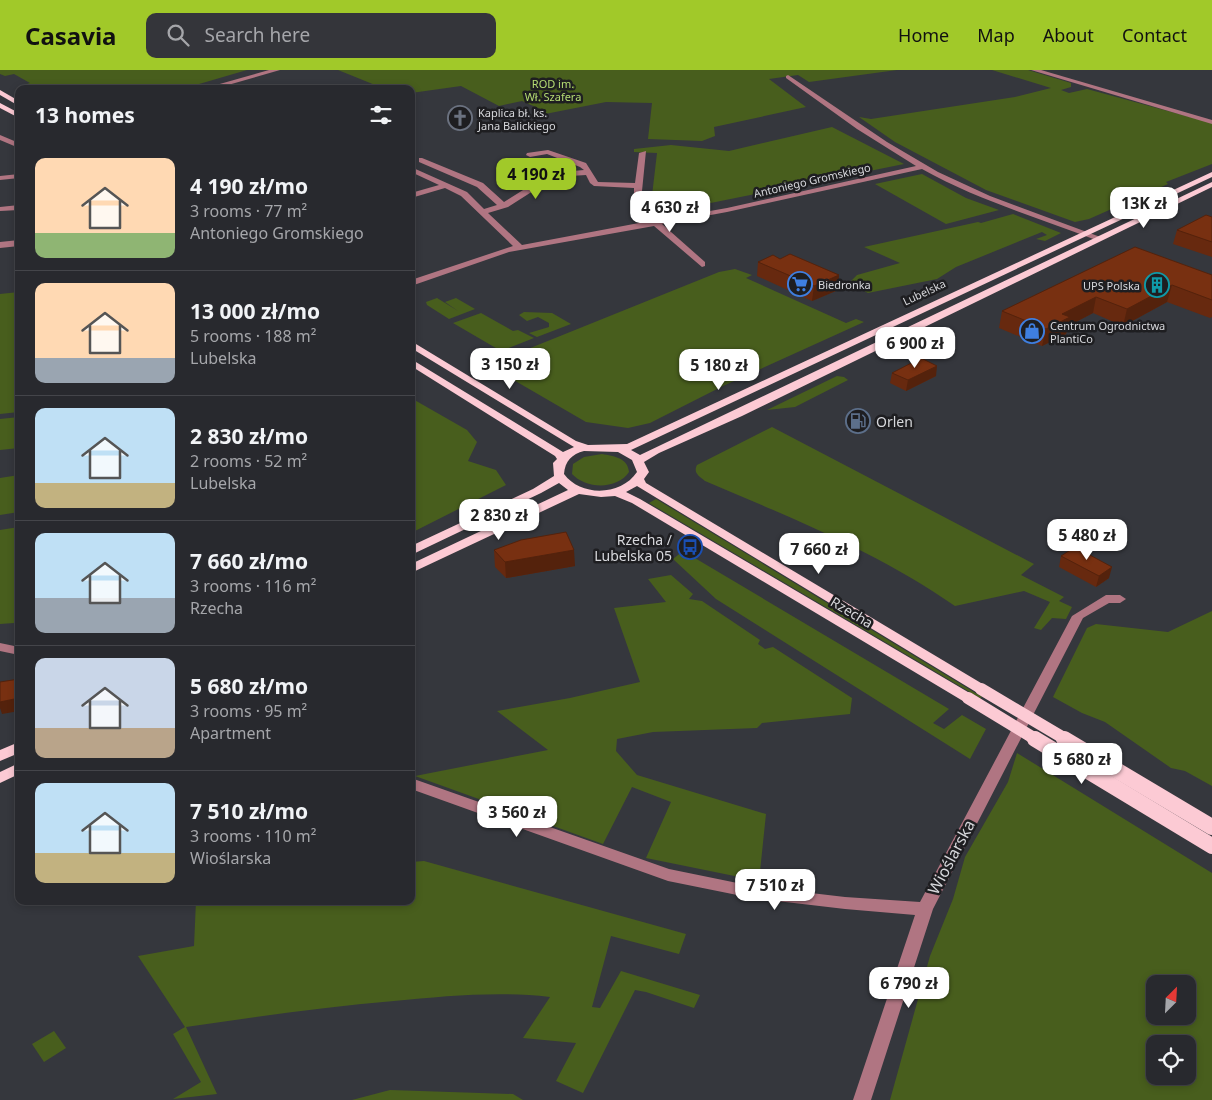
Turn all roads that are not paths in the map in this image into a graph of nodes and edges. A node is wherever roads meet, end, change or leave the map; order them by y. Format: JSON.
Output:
{"nodes":[{"id":1,"x":277,"y":70,"type":"edge"},
{"id":2,"x":1034,"y":70,"type":"edge"},
{"id":3,"x":788,"y":77,"type":"dead end"},
{"id":4,"x":222,"y":84,"type":"joint"},
{"id":5,"x":219,"y":85,"type":"edge"},
{"id":6,"x":0,"y":92,"type":"edge"},
{"id":7,"x":15,"y":101,"type":"edge"},
{"id":8,"x":0,"y":104,"type":"edge"},
{"id":9,"x":15,"y":113,"type":"edge"},
{"id":10,"x":1212,"y":122,"type":"edge"},
{"id":11,"x":643,"y":152,"type":"dead end"},
{"id":12,"x":530,"y":155,"type":"dead end"},
{"id":13,"x":422,"y":160,"type":"dead end"},
{"id":14,"x":925,"y":166,"type":"junction"},
{"id":15,"x":415,"y":171,"type":"edge"},
{"id":16,"x":590,"y":172,"type":"junction"},
{"id":17,"x":1212,"y":174,"type":"edge"},
{"id":18,"x":15,"y":176,"type":"edge"},
{"id":19,"x":0,"y":178,"type":"edge"},
{"id":20,"x":1212,"y":184,"type":"edge"},
{"id":21,"x":448,"y":185,"type":"junction"},
{"id":22,"x":639,"y":186,"type":"junction"},
{"id":23,"x":1180,"y":188,"type":"junction"},
{"id":24,"x":1194,"y":192,"type":"junction"},
{"id":25,"x":415,"y":195,"type":"edge"},
{"id":26,"x":503,"y":206,"type":"junction"},
{"id":27,"x":15,"y":207,"type":"edge"},
{"id":28,"x":0,"y":209,"type":"edge"},
{"id":29,"x":481,"y":212,"type":"junction"},
{"id":30,"x":657,"y":224,"type":"junction"},
{"id":31,"x":645,"y":226,"type":"junction"},
{"id":32,"x":1085,"y":232,"type":"junction"},
{"id":33,"x":1099,"y":238,"type":"junction"},
{"id":34,"x":15,"y":243,"type":"edge"},
{"id":35,"x":0,"y":245,"type":"edge"},
{"id":36,"x":518,"y":247,"type":"junction"},
{"id":37,"x":702,"y":264,"type":"dead end"},
{"id":38,"x":415,"y":282,"type":"edge"},
{"id":39,"x":415,"y":346,"type":"edge"},
{"id":40,"x":415,"y":364,"type":"edge"},
{"id":41,"x":588,"y":448,"type":"junction"},
{"id":42,"x":622,"y":450,"type":"junction"},
{"id":43,"x":562,"y":459,"type":"junction"},
{"id":44,"x":640,"y":461,"type":"junction"},
{"id":45,"x":559,"y":478,"type":"junction"},
{"id":46,"x":639,"y":480,"type":"junction"},
{"id":47,"x":578,"y":490,"type":"junction"},
{"id":48,"x":616,"y":492,"type":"junction"},
{"id":49,"x":415,"y":549,"type":"edge"},
{"id":50,"x":415,"y":567,"type":"edge"},
{"id":51,"x":1120,"y":599,"type":"dead end"},
{"id":52,"x":0,"y":648,"type":"edge"},
{"id":53,"x":15,"y":650,"type":"edge"},
{"id":54,"x":15,"y":749,"type":"edge"},
{"id":55,"x":0,"y":756,"type":"edge"},
{"id":56,"x":15,"y":770,"type":"edge"},
{"id":57,"x":0,"y":778,"type":"edge"},
{"id":58,"x":415,"y":784,"type":"edge"},
{"id":59,"x":1212,"y":827,"type":"edge"},
{"id":60,"x":1212,"y":846,"type":"edge"},
{"id":61,"x":925,"y":909,"type":"junction"},
{"id":62,"x":862,"y":1100,"type":"edge"}],
"edges":[{"from":1,"to":4,"type":"street"},
{"from":2,"to":10,"type":"street"},
{"from":3,"to":14,"type":"street"},
{"from":4,"to":5,"type":"street"},
{"from":6,"to":7,"type":"main road"},
{"from":8,"to":9,"type":"main road"},
{"from":11,"to":22,"type":"street"},
{"from":12,"to":16,"type":"street"},
{"from":13,"to":26,"type":"street"},
{"from":14,"to":30,"type":"street","name":"Antoniego Gromskiego"},
{"from":14,"to":32,"type":"street"},
{"from":15,"to":21,"type":"street"},
{"from":16,"to":22,"type":"street"},
{"from":16,"to":26,"type":"street"},
{"from":17,"to":23,"type":"main road","name":"Lubelska"},
{"from":18,"to":19,"type":"street"},
{"from":20,"to":24,"type":"main road","name":"Lubelska"},
{"from":21,"to":25,"type":"street"},
{"from":21,"to":29,"type":"street"},
{"from":22,"to":31,"type":"street"},
{"from":23,"to":24,"type":"main road"},
{"from":23,"to":32,"type":"main road","name":"Lubelska"},
{"from":24,"to":33,"type":"main road","name":"Lubelska"},
{"from":26,"to":29,"type":"street"},
{"from":27,"to":28,"type":"street"},
{"from":29,"to":36,"type":"street"},
{"from":30,"to":31,"type":"street","name":"Antoniego Gromskiego"},
{"from":30,"to":37,"type":"street"},
{"from":31,"to":36,"type":"street","name":"Antoniego Gromskiego"},
{"from":32,"to":33,"type":"street"},
{"from":32,"to":42,"type":"main road","name":"Lubelska"},
{"from":33,"to":44,"type":"main road","name":"Lubelska"},
{"from":34,"to":35,"type":"street"},
{"from":36,"to":38,"type":"street","name":"Antoniego Gromskiego"},
{"from":39,"to":41,"type":"main road"},
{"from":40,"to":43,"type":"main road"},
{"from":41,"to":42,"type":"main road"},
{"from":41,"to":43,"type":"main road"},
{"from":42,"to":44,"type":"main road"},
{"from":43,"to":45,"type":"main road"},
{"from":44,"to":46,"type":"main road"},
{"from":45,"to":47,"type":"main road"},
{"from":45,"to":49,"type":"main road"},
{"from":46,"to":48,"type":"main road"},
{"from":46,"to":59,"type":"main road","name":"Rzecha","bridge":true},
{"from":47,"to":48,"type":"main road"},
{"from":47,"to":50,"type":"main road"},
{"from":48,"to":60,"type":"main road","name":"Rzecha","bridge":true},
{"from":51,"to":61,"type":"street","name":"Wioślarska"},
{"from":52,"to":53,"type":"street"},
{"from":54,"to":55,"type":"main road"},
{"from":56,"to":57,"type":"main road"},
{"from":58,"to":61,"type":"street","name":"Wioślarska"},
{"from":61,"to":62,"type":"street"}]}
